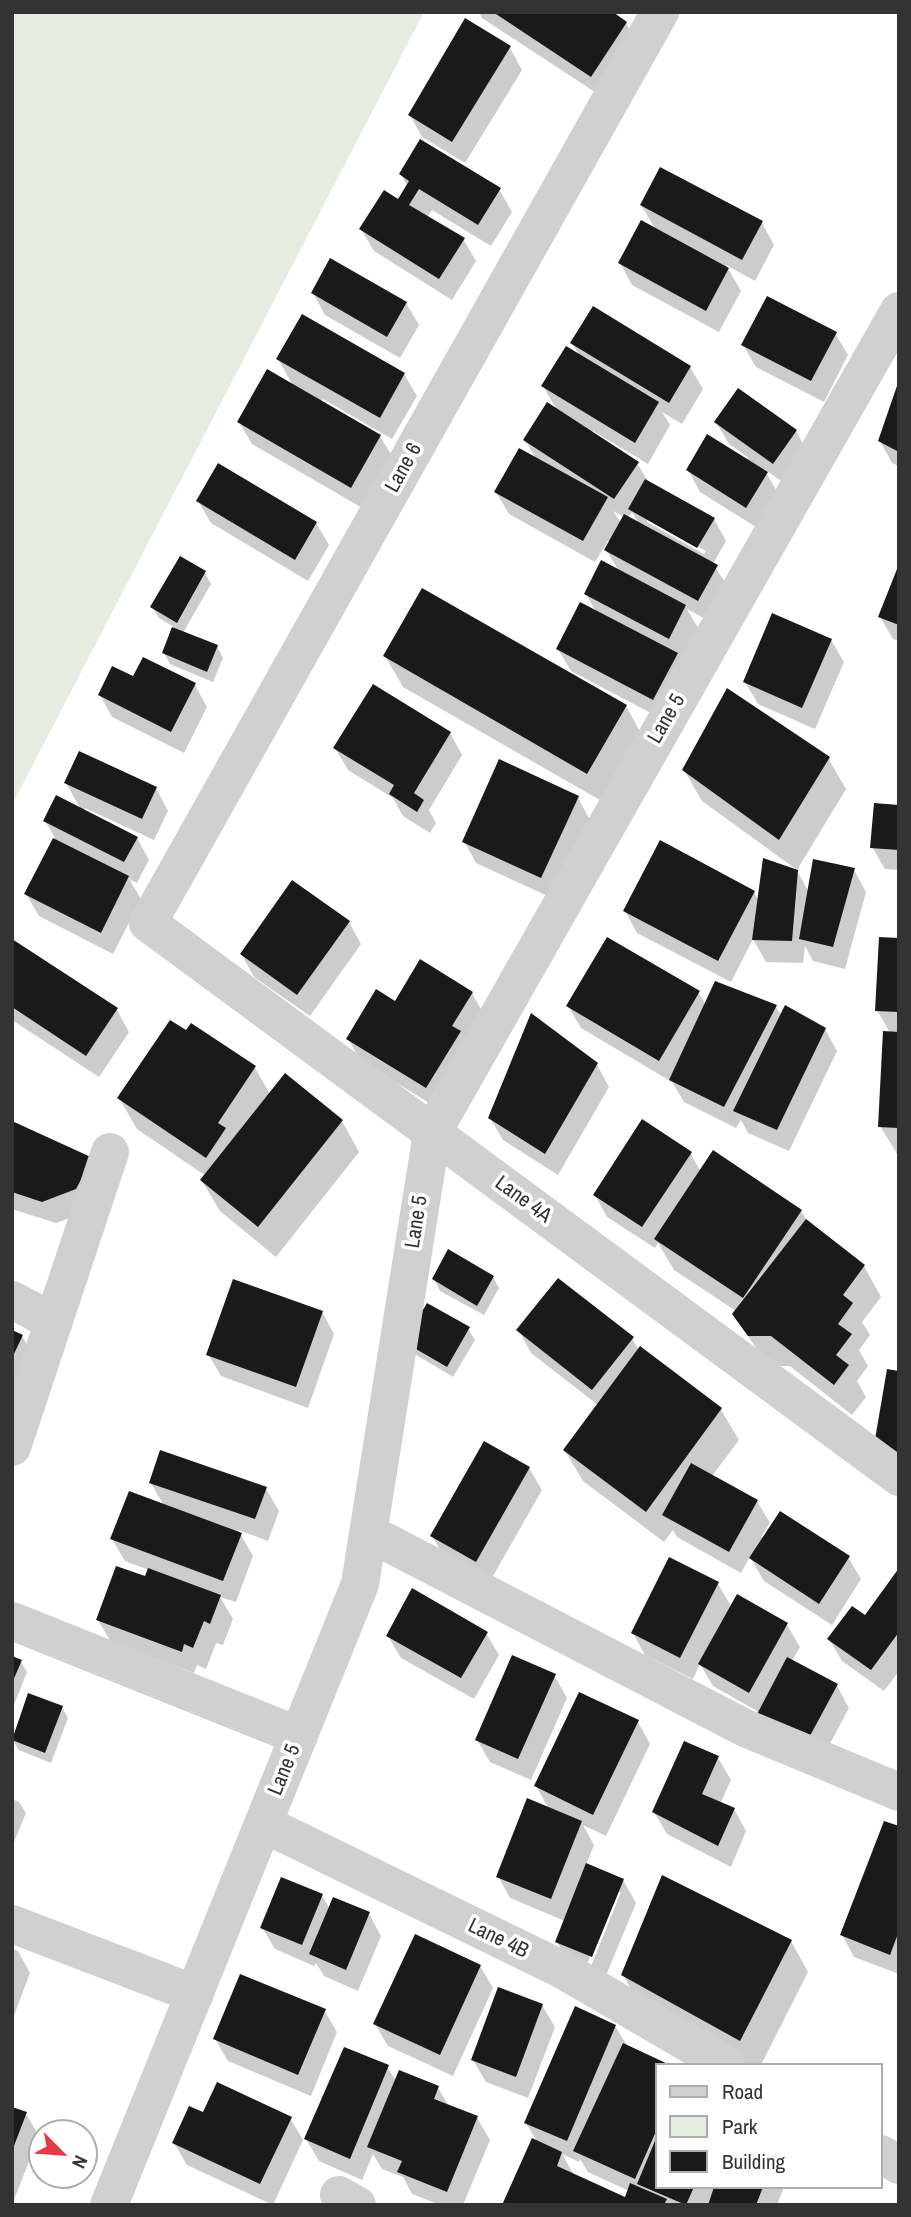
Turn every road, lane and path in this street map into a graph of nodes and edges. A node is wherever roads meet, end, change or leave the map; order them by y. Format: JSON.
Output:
{"nodes":[{"id":1,"x":660,"y":12,"type":"edge"},
{"id":2,"x":899,"y":311,"type":"edge"},
{"id":3,"x":148,"y":923,"type":"joint"},
{"id":4,"x":432,"y":1133,"type":"junction"},
{"id":5,"x":110,"y":1152,"type":"dead end"},
{"id":6,"x":12,"y":1300,"type":"edge"},
{"id":7,"x":54,"y":1322,"type":"junction"},
{"id":8,"x":12,"y":1447,"type":"edge"},
{"id":9,"x":899,"y":1477,"type":"edge"},
{"id":10,"x":369,"y":1533,"type":"junction"},
{"id":11,"x":12,"y":1621,"type":"edge"},
{"id":12,"x":299,"y":1736,"type":"junction"},
{"id":13,"x":899,"y":1792,"type":"edge"},
{"id":14,"x":264,"y":1824,"type":"junction"},
{"id":15,"x":12,"y":1924,"type":"edge"},
{"id":16,"x":195,"y":1994,"type":"junction"},
{"id":17,"x":723,"y":2063,"type":"edge"},
{"id":18,"x":883,"y":2155,"type":"edge"},
{"id":19,"x":899,"y":2165,"type":"edge"},
{"id":20,"x":109,"y":2205,"type":"edge"}],
"edges":[{"from":1,"to":3,"type":"street","name":"Lane 6"},
{"from":2,"to":4,"type":"street","name":"Lane 5"},
{"from":3,"to":4,"type":"street","name":"Lane 4A"},
{"from":4,"to":9,"type":"street","name":"Lane 4A"},
{"from":4,"to":10,"type":"street","name":"Lane 5"},
{"from":5,"to":7,"type":"street"},
{"from":6,"to":7,"type":"street"},
{"from":7,"to":8,"type":"street"},
{"from":10,"to":12,"type":"street","name":"Lane 5"},
{"from":10,"to":13,"type":"street"},
{"from":11,"to":12,"type":"street"},
{"from":12,"to":14,"type":"street","name":"Lane 5"},
{"from":14,"to":16,"type":"street","name":"Lane 5"},
{"from":14,"to":17,"type":"street","name":"Lane 4B"},
{"from":15,"to":16,"type":"street"},
{"from":16,"to":20,"type":"street","name":"Lane 5"},
{"from":18,"to":19,"type":"street"}]}
